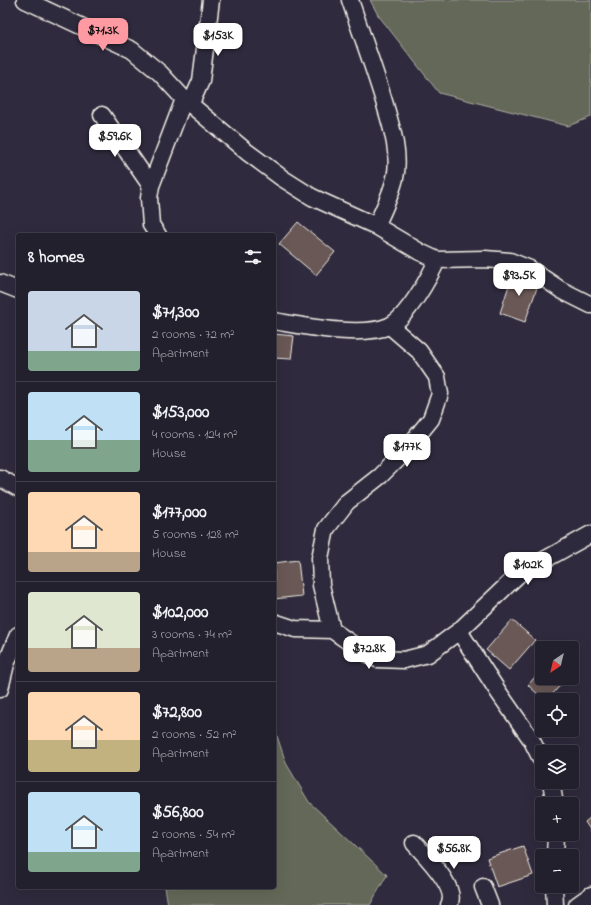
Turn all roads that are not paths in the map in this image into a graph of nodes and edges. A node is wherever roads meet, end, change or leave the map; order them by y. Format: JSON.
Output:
{"nodes":[{"id":1,"x":26,"y":0,"type":"edge"},
{"id":2,"x":211,"y":0,"type":"edge"},
{"id":3,"x":350,"y":0,"type":"edge"},
{"id":4,"x":187,"y":102,"type":"junction"},
{"id":5,"x":102,"y":115,"type":"dead end"},
{"id":6,"x":151,"y":186,"type":"junction"},
{"id":7,"x":376,"y":226,"type":"junction"},
{"id":8,"x":157,"y":233,"type":"edge"},
{"id":9,"x":438,"y":260,"type":"junction"},
{"id":10,"x":0,"y":284,"type":"edge"},
{"id":11,"x":16,"y":289,"type":"edge"},
{"id":12,"x":591,"y":305,"type":"edge"},
{"id":13,"x":276,"y":321,"type":"edge"},
{"id":14,"x":390,"y":326,"type":"junction"},
{"id":15,"x":0,"y":478,"type":"edge"},
{"id":16,"x":16,"y":487,"type":"edge"},
{"id":17,"x":591,"y":534,"type":"edge"},
{"id":18,"x":276,"y":623,"type":"edge"},
{"id":19,"x":332,"y":630,"type":"junction"},
{"id":20,"x":459,"y":631,"type":"junction"},
{"id":21,"x":16,"y":639,"type":"edge"},
{"id":22,"x":0,"y":689,"type":"edge"},
{"id":23,"x":535,"y":747,"type":"edge"},
{"id":24,"x":414,"y":843,"type":"dead end"},
{"id":25,"x":483,"y":887,"type":"dead end"},
{"id":26,"x":554,"y":893,"type":"edge"},
{"id":27,"x":591,"y":895,"type":"edge"},
{"id":28,"x":449,"y":905,"type":"edge"},
{"id":29,"x":490,"y":905,"type":"edge"},
{"id":30,"x":555,"y":905,"type":"edge"},
{"id":31,"x":577,"y":905,"type":"edge"}],
"edges":[{"from":1,"to":4,"type":"street"},
{"from":2,"to":4,"type":"street"},
{"from":3,"to":7,"type":"street"},
{"from":4,"to":6,"type":"street"},
{"from":4,"to":7,"type":"street"},
{"from":5,"to":6,"type":"street"},
{"from":6,"to":8,"type":"street"},
{"from":7,"to":9,"type":"street"},
{"from":9,"to":12,"type":"street"},
{"from":9,"to":14,"type":"street"},
{"from":10,"to":11,"type":"street"},
{"from":13,"to":14,"type":"street"},
{"from":14,"to":19,"type":"street"},
{"from":15,"to":16,"type":"street"},
{"from":17,"to":20,"type":"street"},
{"from":18,"to":19,"type":"street"},
{"from":19,"to":20,"type":"street"},
{"from":20,"to":23,"type":"street"},
{"from":21,"to":22,"type":"street"},
{"from":24,"to":28,"type":"street"},
{"from":25,"to":29,"type":"street"},
{"from":26,"to":30,"type":"street"},
{"from":27,"to":31,"type":"street"}]}
